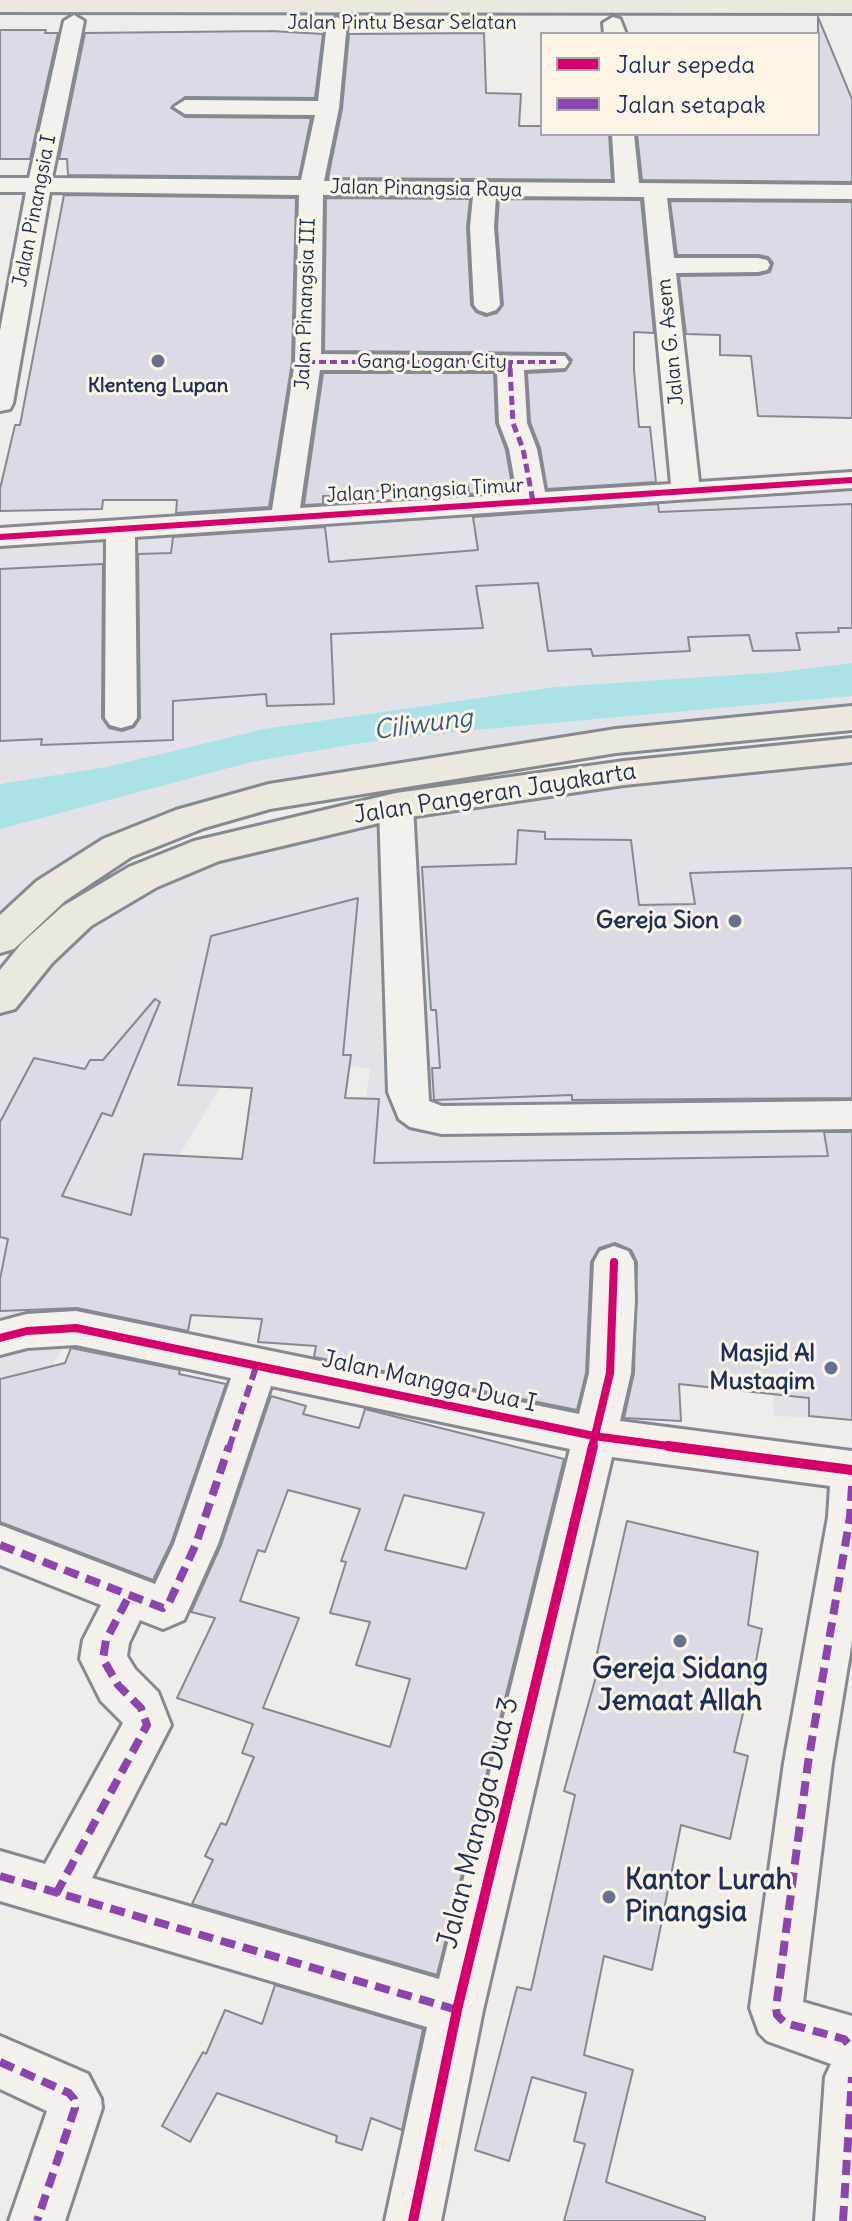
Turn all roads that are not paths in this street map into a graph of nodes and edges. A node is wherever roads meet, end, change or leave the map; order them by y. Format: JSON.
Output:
{"nodes":[{"id":1,"x":165,"y":3,"type":"edge"},
{"id":2,"x":588,"y":3,"type":"edge"},
{"id":3,"x":0,"y":5,"type":"edge"},
{"id":4,"x":850,"y":10,"type":"edge"},
{"id":5,"x":0,"y":20,"type":"edge"},
{"id":6,"x":74,"y":21,"type":"junction"},
{"id":7,"x":337,"y":23,"type":"junction"},
{"id":8,"x":614,"y":28,"type":"edge"},
{"id":9,"x":185,"y":107,"type":"dead end"},
{"id":10,"x":328,"y":108,"type":"junction"},
{"id":11,"x":623,"y":136,"type":"edge"},
{"id":12,"x":0,"y":185,"type":"edge"},
{"id":13,"x":39,"y":185,"type":"junction"},
{"id":14,"x":311,"y":188,"type":"junction"},
{"id":15,"x":485,"y":189,"type":"junction"},
{"id":16,"x":628,"y":192,"type":"junction"},
{"id":17,"x":655,"y":192,"type":"junction"},
{"id":18,"x":852,"y":192,"type":"edge"},
{"id":19,"x":0,"y":232,"type":"edge"},
{"id":20,"x":29,"y":234,"type":"junction"},
{"id":21,"x":758,"y":265,"type":"dead end"},
{"id":22,"x":663,"y":266,"type":"junction"},
{"id":23,"x":11,"y":278,"type":"edge"},
{"id":24,"x":487,"y":305,"type":"dead end"},
{"id":25,"x":308,"y":362,"type":"junction"},
{"id":26,"x":510,"y":362,"type":"junction"},
{"id":27,"x":556,"y":362,"type":"dead end"},
{"id":28,"x":0,"y":403,"type":"edge"},
{"id":29,"x":852,"y":480,"type":"edge"},
{"id":30,"x":686,"y":492,"type":"junction"},
{"id":31,"x":533,"y":501,"type":"junction"},
{"id":32,"x":285,"y":516,"type":"junction"},
{"id":33,"x":120,"y":527,"type":"junction"},
{"id":34,"x":0,"y":537,"type":"edge"},
{"id":35,"x":121,"y":718,"type":"dead end"},
{"id":36,"x":852,"y":718,"type":"edge"},
{"id":37,"x":852,"y":750,"type":"edge"},
{"id":38,"x":620,"y":757,"type":"junction"},
{"id":39,"x":396,"y":806,"type":"junction"},
{"id":40,"x":0,"y":939,"type":"edge"},
{"id":41,"x":0,"y":998,"type":"edge"},
{"id":42,"x":852,"y":1115,"type":"edge"},
{"id":43,"x":614,"y":1262,"type":"dead end"},
{"id":44,"x":0,"y":1338,"type":"edge"},
{"id":45,"x":256,"y":1367,"type":"junction"},
{"id":46,"x":594,"y":1436,"type":"junction"},
{"id":47,"x":852,"y":1470,"type":"edge"},
{"id":48,"x":852,"y":1486,"type":"edge"},
{"id":49,"x":0,"y":1545,"type":"edge"},
{"id":50,"x":129,"y":1596,"type":"junction"},
{"id":51,"x":0,"y":1876,"type":"edge"},
{"id":52,"x":56,"y":1894,"type":"junction"},
{"id":53,"x":457,"y":2010,"type":"junction"},
{"id":54,"x":852,"y":2048,"type":"edge"},
{"id":55,"x":0,"y":2062,"type":"edge"},
{"id":56,"x":852,"y":2077,"type":"edge"},
{"id":57,"x":37,"y":2221,"type":"edge"},
{"id":58,"x":413,"y":2221,"type":"edge"},
{"id":59,"x":843,"y":2221,"type":"edge"}],
"edges":[{"from":1,"to":2,"type":"main road","name":"Jalan Pintu Besar Selatan"},
{"from":1,"to":3,"type":"main road","name":"Jalan Pintu Besar Selatan"},
{"from":2,"to":4,"type":"main road","name":"Jalan Pintu Besar Selatan"},
{"from":4,"to":8,"type":"main road","name":"Jalan Pintu Besar Selatan"},
{"from":5,"to":6,"type":"main road","name":"Jalan Pintu Besar Selatan"},
{"from":6,"to":7,"type":"main road","name":"Jalan Pintu Besar Selatan"},
{"from":6,"to":13,"type":"street","name":"Jalan Pinangsia I"},
{"from":7,"to":8,"type":"main road","name":"Jalan Pintu Besar Selatan"},
{"from":7,"to":10,"type":"street","name":"Jalan Pinangsia III"},
{"from":9,"to":10,"type":"street"},
{"from":10,"to":14,"type":"street","name":"Jalan Pinangsia III"},
{"from":11,"to":16,"type":"street"},
{"from":12,"to":13,"type":"street","name":"Jalan Pinangsia Raya"},
{"from":13,"to":14,"type":"street","name":"Jalan Pinangsia Raya"},
{"from":13,"to":20,"type":"street","name":"Jalan Pinangsia I"},
{"from":14,"to":15,"type":"street","name":"Jalan Pinangsia Raya"},
{"from":14,"to":25,"type":"street","name":"Jalan Pinangsia III"},
{"from":15,"to":16,"type":"street","name":"Jalan Pinangsia Raya"},
{"from":15,"to":24,"type":"street"},
{"from":16,"to":17,"type":"street","name":"Jalan Pinangsia Raya"},
{"from":17,"to":18,"type":"street","name":"Jalan Pinangsia Raya"},
{"from":17,"to":22,"type":"street","name":"Jalan G. Asem"},
{"from":19,"to":20,"type":"street"},
{"from":20,"to":23,"type":"street","name":"Jalan Pinangsia I"},
{"from":21,"to":22,"type":"street"},
{"from":22,"to":30,"type":"street","name":"Jalan G. Asem"},
{"from":23,"to":28,"type":"street","name":"Jalan Pinangsia I"},
{"from":25,"to":26,"type":"street","name":"Gang Logan City"},
{"from":25,"to":32,"type":"street","name":"Jalan Pinangsia III"},
{"from":26,"to":27,"type":"street","name":"Gang Logan City"},
{"from":26,"to":31,"type":"street"},
{"from":29,"to":30,"type":"street","name":"Jalan Pinangsia Timur"},
{"from":30,"to":31,"type":"street","name":"Jalan Pinangsia Timur"},
{"from":31,"to":32,"type":"street","name":"Jalan Pinangsia Timur"},
{"from":32,"to":33,"type":"street","name":"Jalan Pinangsia Timur"},
{"from":33,"to":34,"type":"street","name":"Jalan Pinangsia Timur"},
{"from":33,"to":35,"type":"street"},
{"from":36,"to":38,"type":"main road","name":"Jalan Pangeran Jayakarta"},
{"from":37,"to":38,"type":"main road","name":"Jalan Pangeran Jayakarta"},
{"from":38,"to":39,"type":"main road","name":"Jalan Pangeran Jayakarta"},
{"from":38,"to":40,"type":"main road","name":"Jalan Pangeran Jayakarta"},
{"from":39,"to":41,"type":"main road","name":"Jalan Pangeran Jayakarta"},
{"from":39,"to":42,"type":"street"},
{"from":43,"to":46,"type":"street","name":"Jalan Mangga Dua 3"},
{"from":44,"to":45,"type":"street","name":"Jalan Mangga Dua I"},
{"from":45,"to":46,"type":"street","name":"Jalan Mangga Dua I"},
{"from":45,"to":50,"type":"street"},
{"from":46,"to":47,"type":"street","name":"Jalan Mangga Dua I"},
{"from":46,"to":53,"type":"street","name":"Jalan Mangga Dua 3"},
{"from":48,"to":54,"type":"street"},
{"from":49,"to":50,"type":"street"},
{"from":50,"to":52,"type":"street"},
{"from":51,"to":52,"type":"street"},
{"from":52,"to":53,"type":"street"},
{"from":53,"to":58,"type":"street","name":"Jalan Mangga Dua 3"},
{"from":55,"to":57,"type":"street"},
{"from":56,"to":59,"type":"street"}]}
